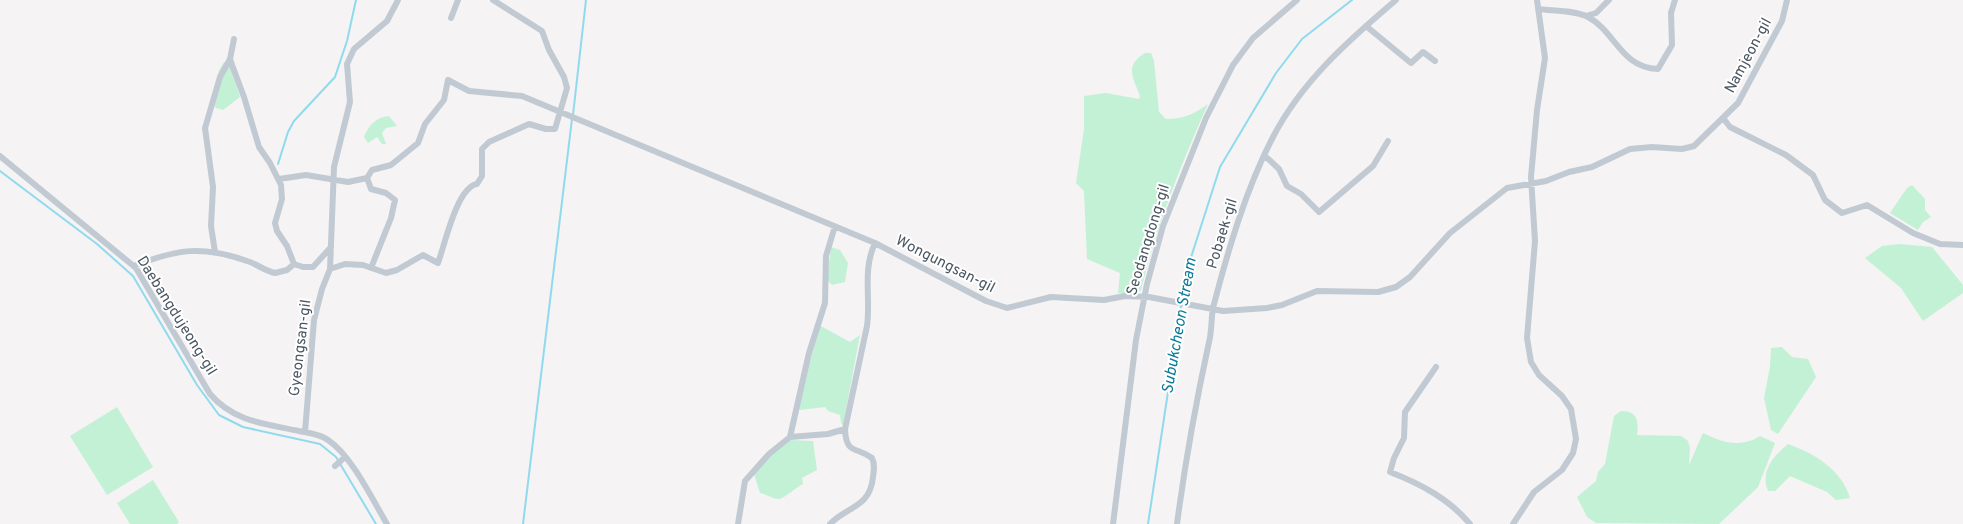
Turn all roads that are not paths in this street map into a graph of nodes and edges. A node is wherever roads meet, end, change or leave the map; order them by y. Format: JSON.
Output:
{"nodes":[{"id":1,"x":398,"y":0,"type":"edge"},
{"id":2,"x":458,"y":0,"type":"edge"},
{"id":3,"x":493,"y":0,"type":"edge"},
{"id":4,"x":1297,"y":0,"type":"edge"},
{"id":5,"x":1396,"y":0,"type":"edge"},
{"id":6,"x":1537,"y":0,"type":"edge"},
{"id":7,"x":1609,"y":0,"type":"edge"},
{"id":8,"x":1675,"y":0,"type":"edge"},
{"id":9,"x":1787,"y":0,"type":"edge"},
{"id":10,"x":1538,"y":9,"type":"junction"},
{"id":11,"x":1586,"y":16,"type":"junction"},
{"id":12,"x":451,"y":18,"type":"dead end"},
{"id":13,"x":1366,"y":26,"type":"junction"},
{"id":14,"x":234,"y":38,"type":"dead end"},
{"id":15,"x":230,"y":59,"type":"junction"},
{"id":16,"x":1435,"y":61,"type":"dead end"},
{"id":17,"x":564,"y":114,"type":"junction"},
{"id":18,"x":1722,"y":118,"type":"junction"},
{"id":19,"x":1388,"y":141,"type":"dead end"},
{"id":20,"x":0,"y":156,"type":"edge"},
{"id":21,"x":1265,"y":156,"type":"junction"},
{"id":22,"x":333,"y":178,"type":"junction"},
{"id":23,"x":367,"y":178,"type":"junction"},
{"id":24,"x":279,"y":179,"type":"junction"},
{"id":25,"x":1531,"y":182,"type":"junction"},
{"id":26,"x":835,"y":226,"type":"junction"},
{"id":27,"x":875,"y":243,"type":"junction"},
{"id":28,"x":1963,"y":245,"type":"edge"},
{"id":29,"x":331,"y":247,"type":"junction"},
{"id":30,"x":215,"y":252,"type":"junction"},
{"id":31,"x":294,"y":264,"type":"junction"},
{"id":32,"x":134,"y":266,"type":"junction"},
{"id":33,"x":371,"y":268,"type":"junction"},
{"id":34,"x":330,"y":269,"type":"junction"},
{"id":35,"x":1146,"y":297,"type":"junction"},
{"id":36,"x":1210,"y":309,"type":"junction"},
{"id":37,"x":1436,"y":367,"type":"dead end"},
{"id":38,"x":845,"y":429,"type":"junction"},
{"id":39,"x":305,"y":432,"type":"junction"},
{"id":40,"x":790,"y":437,"type":"junction"},
{"id":41,"x":344,"y":457,"type":"junction"},
{"id":42,"x":335,"y":466,"type":"dead end"},
{"id":43,"x":386,"y":524,"type":"edge"},
{"id":44,"x":738,"y":524,"type":"edge"},
{"id":45,"x":830,"y":524,"type":"edge"},
{"id":46,"x":1113,"y":524,"type":"edge"},
{"id":47,"x":1177,"y":524,"type":"edge"},
{"id":48,"x":1470,"y":524,"type":"edge"},
{"id":49,"x":1513,"y":524,"type":"edge"}],
"edges":[{"from":1,"to":22,"type":"street","name":"Gyeongsan-gil"},
{"from":2,"to":12,"type":"street"},
{"from":3,"to":17,"type":"street"},
{"from":4,"to":35,"type":"street","name":"Seodangdong-gil"},
{"from":5,"to":13,"type":"street","name":"Pobaek-gil"},
{"from":6,"to":10,"type":"street"},
{"from":7,"to":11,"type":"street"},
{"from":8,"to":11,"type":"street"},
{"from":9,"to":18,"type":"street","name":"Namjeon-gil"},
{"from":10,"to":11,"type":"street"},
{"from":10,"to":25,"type":"street"},
{"from":13,"to":16,"type":"street"},
{"from":13,"to":21,"type":"street","name":"Pobaek-gil"},
{"from":14,"to":15,"type":"street"},
{"from":15,"to":24,"type":"street"},
{"from":15,"to":30,"type":"street"},
{"from":17,"to":23,"type":"street"},
{"from":17,"to":26,"type":"street"},
{"from":17,"to":33,"type":"street"},
{"from":18,"to":25,"type":"street","name":"Namjeon-gil"},
{"from":18,"to":28,"type":"street"},
{"from":19,"to":21,"type":"street"},
{"from":20,"to":32,"type":"street","name":"Daebangdujeong-gil"},
{"from":21,"to":36,"type":"street","name":"Pobaek-gil"},
{"from":22,"to":23,"type":"street"},
{"from":22,"to":24,"type":"street"},
{"from":22,"to":29,"type":"street","name":"Gyeongsan-gil"},
{"from":23,"to":33,"type":"street"},
{"from":24,"to":31,"type":"street"},
{"from":25,"to":36,"type":"street","name":"Wongungsan-gil"},
{"from":25,"to":49,"type":"street"},
{"from":26,"to":27,"type":"street"},
{"from":26,"to":40,"type":"street"},
{"from":27,"to":35,"type":"street","name":"Wongungsan-gil"},
{"from":27,"to":38,"type":"street","name":"Wongungsan-gil"},
{"from":29,"to":31,"type":"street"},
{"from":29,"to":34,"type":"street","name":"Gyeongsan-gil"},
{"from":30,"to":31,"type":"street"},
{"from":30,"to":32,"type":"street"},
{"from":32,"to":39,"type":"street","name":"Daebangdujeong-gil"},
{"from":33,"to":34,"type":"street"},
{"from":34,"to":39,"type":"street","name":"Gyeongsan-gil"},
{"from":35,"to":36,"type":"street","name":"Wongungsan-gil"},
{"from":35,"to":46,"type":"street","name":"Seodangdong-gil"},
{"from":36,"to":47,"type":"street","name":"Pobaek-gil"},
{"from":37,"to":48,"type":"street"},
{"from":38,"to":40,"type":"street"},
{"from":38,"to":45,"type":"street"},
{"from":39,"to":41,"type":"street","name":"Daebangdujeong-gil"},
{"from":40,"to":44,"type":"street"},
{"from":41,"to":42,"type":"street"},
{"from":41,"to":43,"type":"street","name":"Daebangdujeong-gil"}]}
